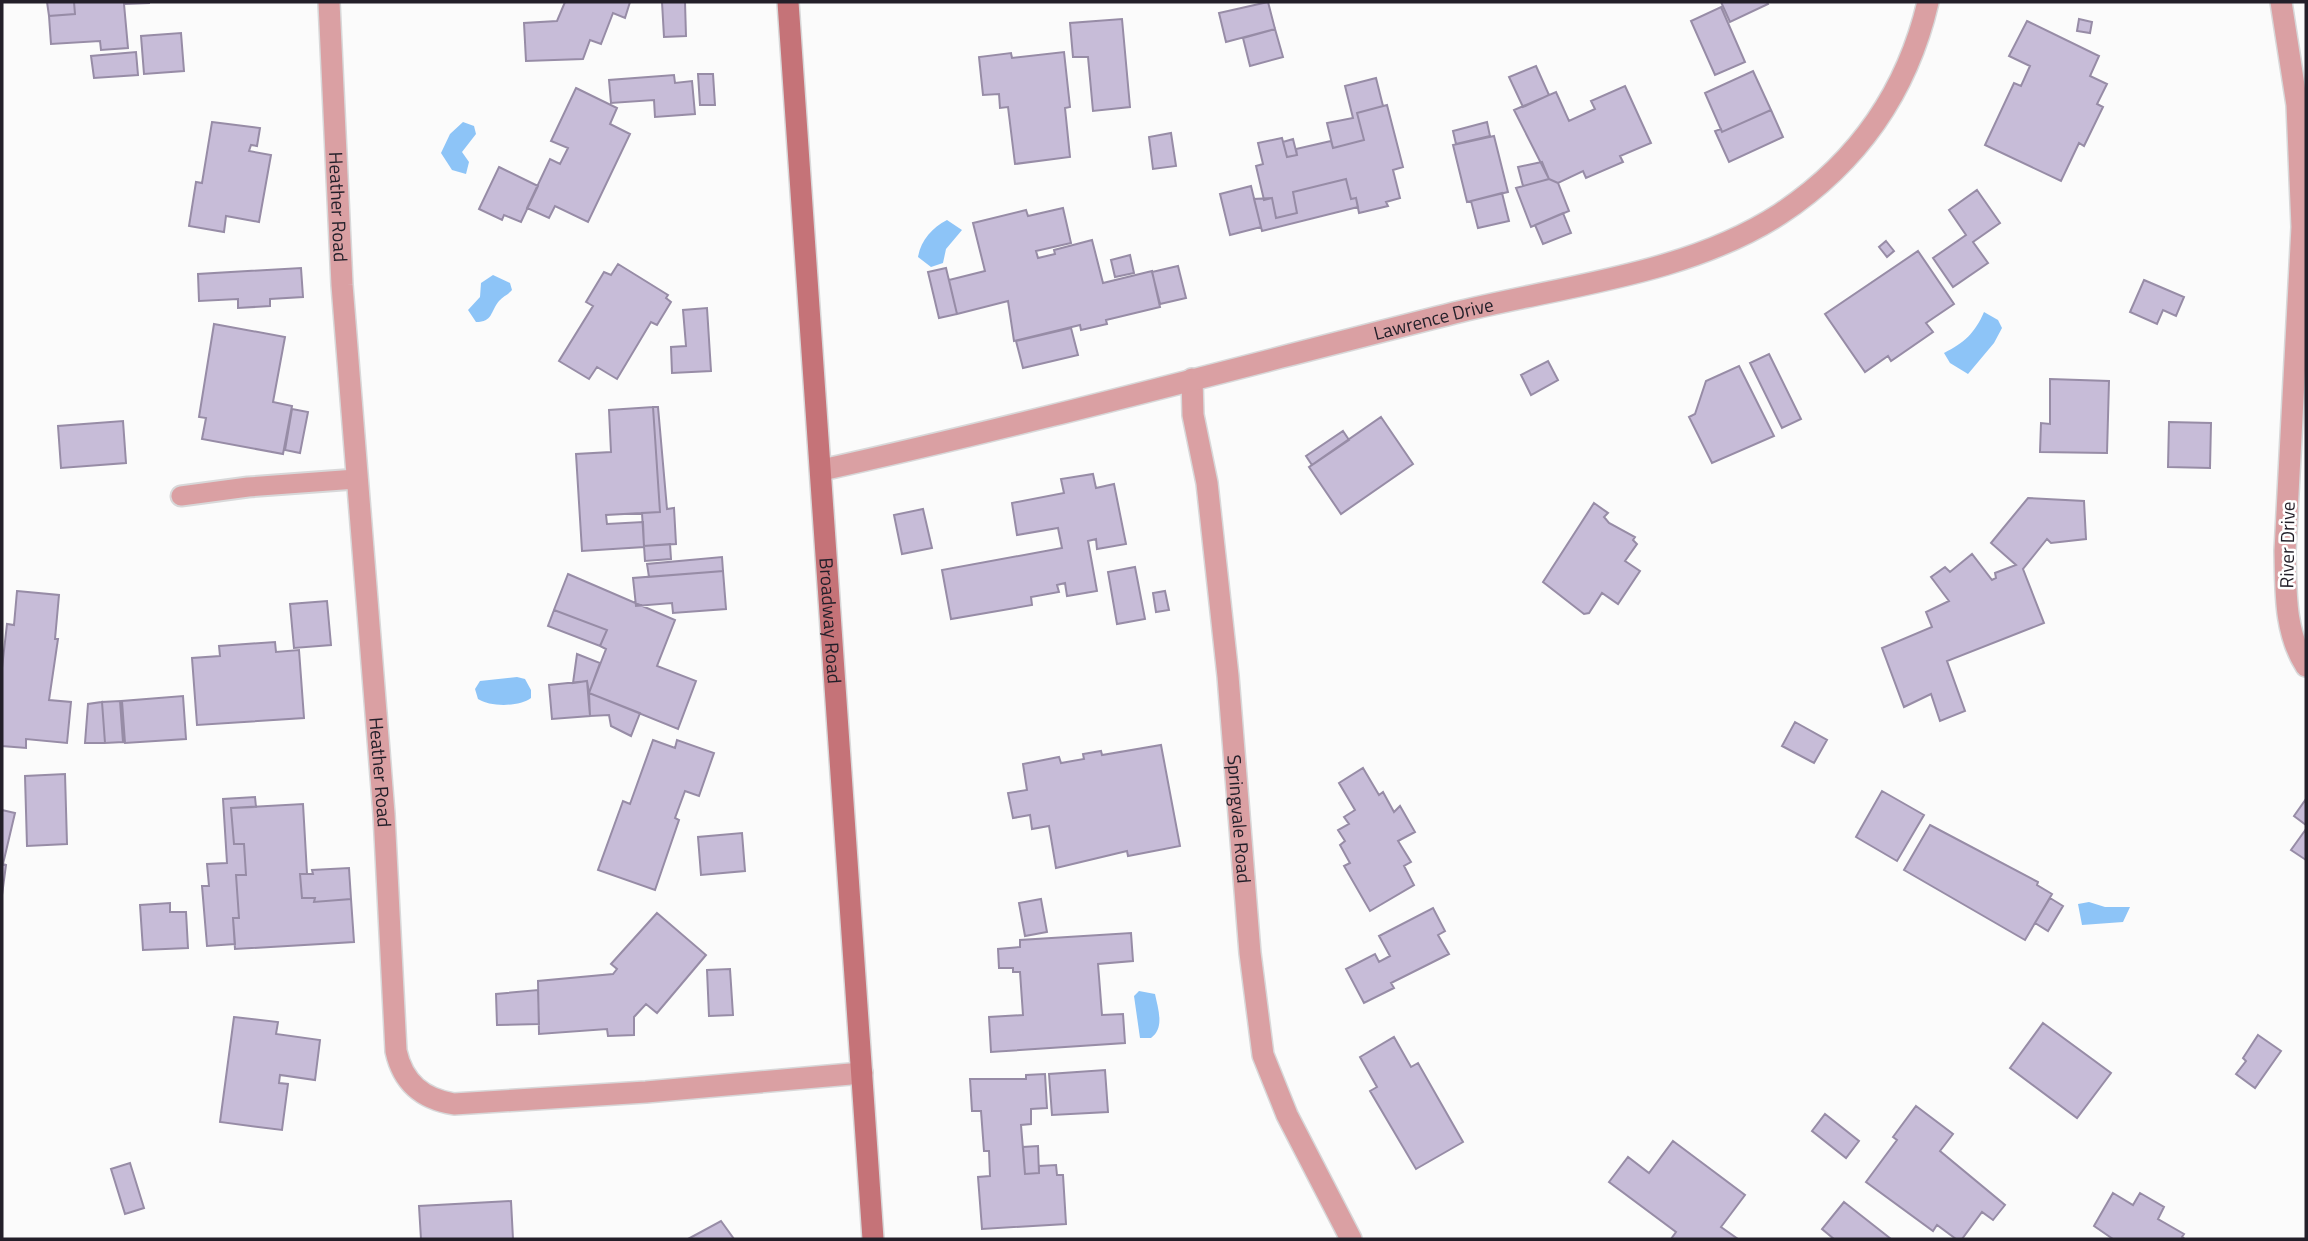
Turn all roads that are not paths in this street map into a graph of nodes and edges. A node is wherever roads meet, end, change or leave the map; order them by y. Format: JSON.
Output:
{"nodes":[{"id":1,"x":329,"y":2,"type":"edge"},
{"id":2,"x":788,"y":2,"type":"edge"},
{"id":3,"x":1928,"y":2,"type":"edge"},
{"id":4,"x":2281,"y":2,"type":"edge"},
{"id":5,"x":1192,"y":379,"type":"junction"},
{"id":6,"x":822,"y":470,"type":"junction"},
{"id":7,"x":356,"y":479,"type":"junction"},
{"id":8,"x":181,"y":496,"type":"dead end"},
{"id":9,"x":2306,"y":666,"type":"edge"},
{"id":10,"x":862,"y":1073,"type":"junction"},
{"id":11,"x":873,"y":1239,"type":"edge"},
{"id":12,"x":1351,"y":1239,"type":"edge"}],
"edges":[{"from":1,"to":7,"type":"street","name":"Heather Road"},
{"from":2,"to":6,"type":"street","name":"Broadway Road"},
{"from":3,"to":5,"type":"street","name":"Lawrence Drive"},
{"from":4,"to":9,"type":"street","name":"River Drive"},
{"from":5,"to":6,"type":"street","name":"Lawrence Drive"},
{"from":5,"to":12,"type":"street","name":"Springvale Road"},
{"from":6,"to":10,"type":"street","name":"Broadway Road"},
{"from":7,"to":8,"type":"lane"},
{"from":7,"to":10,"type":"street","name":"Heather Road"},
{"from":10,"to":11,"type":"street","name":"Broadway Road"}]}
